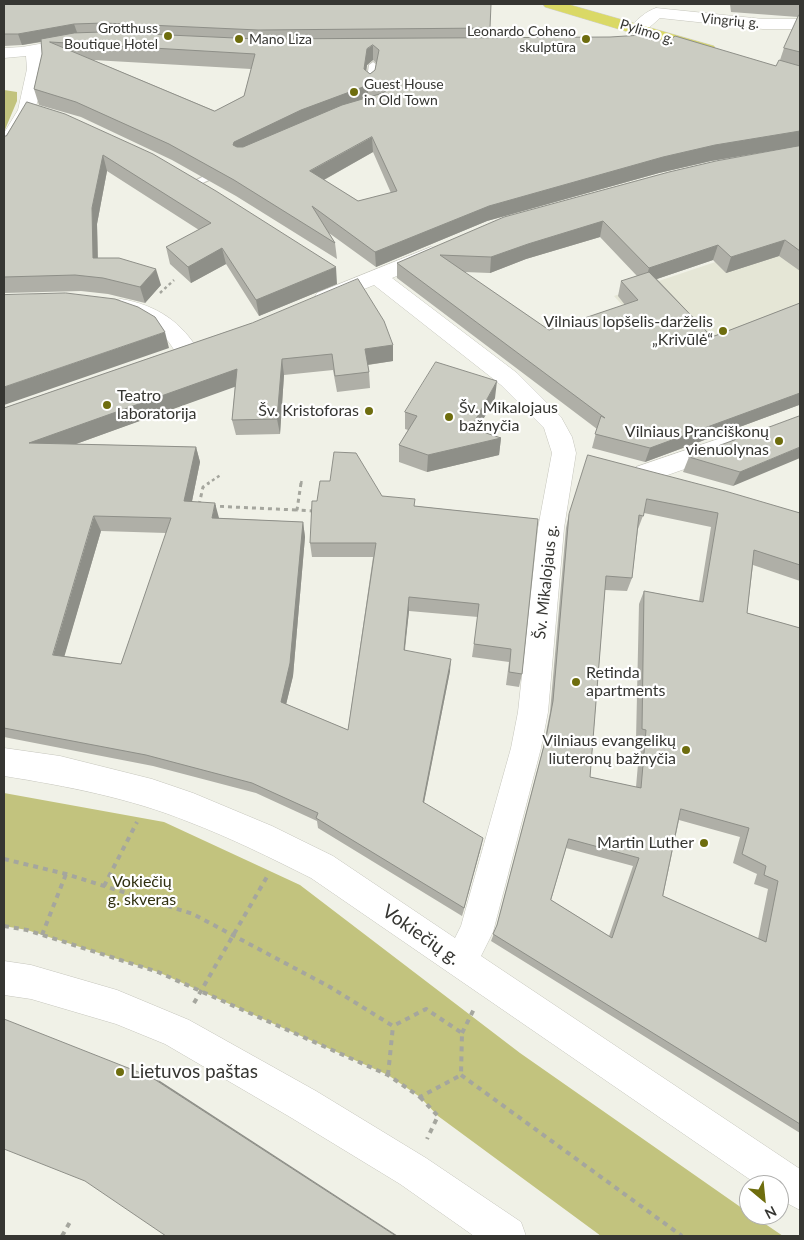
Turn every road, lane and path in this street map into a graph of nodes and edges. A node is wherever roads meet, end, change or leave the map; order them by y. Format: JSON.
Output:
{"nodes":[{"id":1,"x":551,"y":4,"type":"edge"},
{"id":2,"x":800,"y":24,"type":"edge"},
{"id":3,"x":638,"y":35,"type":"junction"},
{"id":4,"x":97,"y":41,"type":"edge"},
{"id":5,"x":34,"y":51,"type":"junction"},
{"id":6,"x":4,"y":53,"type":"edge"},
{"id":7,"x":728,"y":56,"type":"edge"},
{"id":8,"x":373,"y":65,"type":"edge"},
{"id":9,"x":370,"y":85,"type":"edge"},
{"id":10,"x":27,"y":110,"type":"junction"},
{"id":11,"x":47,"y":113,"type":"edge"},
{"id":12,"x":4,"y":147,"type":"edge"},
{"id":13,"x":450,"y":246,"type":"edge"},
{"id":14,"x":358,"y":278,"type":"junction"},
{"id":15,"x":101,"y":303,"type":"edge"},
{"id":16,"x":302,"y":308,"type":"edge"},
{"id":17,"x":190,"y":352,"type":"edge"},
{"id":18,"x":746,"y":438,"type":"edge"},
{"id":19,"x":222,"y":474,"type":"dead end"},
{"id":20,"x":302,"y":479,"type":"dead end"},
{"id":21,"x":682,"y":483,"type":"edge"},
{"id":22,"x":199,"y":506,"type":"edge"},
{"id":23,"x":209,"y":506,"type":"edge"},
{"id":24,"x":297,"y":510,"type":"junction"},
{"id":25,"x":315,"y":511,"type":"edge"},
{"id":26,"x":4,"y":762,"type":"edge"},
{"id":27,"x":152,"y":794,"type":"junction"},
{"id":28,"x":284,"y":848,"type":"junction"},
{"id":29,"x":4,"y":859,"type":"edge"},
{"id":30,"x":66,"y":874,"type":"junction"},
{"id":31,"x":104,"y":886,"type":"junction"},
{"id":32,"x":4,"y":926,"type":"edge"},
{"id":33,"x":42,"y":935,"type":"junction"},
{"id":34,"x":233,"y":936,"type":"junction"},
{"id":35,"x":460,"y":962,"type":"junction"},
{"id":36,"x":4,"y":978,"type":"edge"},
{"id":37,"x":201,"y":992,"type":"junction"},
{"id":38,"x":393,"y":1026,"type":"junction"},
{"id":39,"x":177,"y":1032,"type":"junction"},
{"id":40,"x":388,"y":1075,"type":"junction"},
{"id":41,"x":461,"y":1075,"type":"junction"},
{"id":42,"x":420,"y":1097,"type":"junction"},
{"id":43,"x":413,"y":1171,"type":"junction"},
{"id":44,"x":800,"y":1191,"type":"edge"},
{"id":45,"x":70,"y":1222,"type":"dead end"},
{"id":46,"x":62,"y":1236,"type":"edge"},
{"id":47,"x":507,"y":1236,"type":"edge"},
{"id":48,"x":682,"y":1236,"type":"edge"}],
"edges":[{"from":1,"to":3,"type":"main road","name":"Pylimo g."},
{"from":2,"to":3,"type":"street","name":"Vingrių g."},
{"from":3,"to":7,"type":"main road","name":"Pylimo g."},
{"from":4,"to":5,"type":"street"},
{"from":5,"to":6,"type":"street"},
{"from":5,"to":10,"type":"street"},
{"from":8,"to":9,"type":"lane"},
{"from":10,"to":11,"type":"street"},
{"from":10,"to":12,"type":"street"},
{"from":13,"to":14,"type":"street"},
{"from":14,"to":16,"type":"street"},
{"from":14,"to":35,"type":"street","name":"Šv. Mikalojaus g."},
{"from":15,"to":17,"type":"street"},
{"from":18,"to":21,"type":"street"},
{"from":19,"to":22,"type":"path"},
{"from":20,"to":24,"type":"path"},
{"from":23,"to":24,"type":"path"},
{"from":24,"to":25,"type":"path"},
{"from":26,"to":27,"type":"street","name":"Vokiečių g."},
{"from":27,"to":28,"type":"street","name":"Vokiečių g."},
{"from":27,"to":31,"type":"path"},
{"from":28,"to":34,"type":"path"},
{"from":28,"to":35,"type":"street","name":"Vokiečių g."},
{"from":29,"to":30,"type":"path"},
{"from":30,"to":31,"type":"path"},
{"from":30,"to":33,"type":"path"},
{"from":31,"to":34,"type":"path"},
{"from":32,"to":33,"type":"path"},
{"from":33,"to":37,"type":"path"},
{"from":34,"to":37,"type":"path"},
{"from":34,"to":38,"type":"path"},
{"from":35,"to":44,"type":"street","name":"Vokiečių g."},
{"from":36,"to":39,"type":"street"},
{"from":37,"to":39,"type":"path"},
{"from":37,"to":40,"type":"path"},
{"from":38,"to":40,"type":"path"},
{"from":38,"to":41,"type":"path"},
{"from":39,"to":43,"type":"street"},
{"from":40,"to":42,"type":"path"},
{"from":41,"to":42,"type":"path"},
{"from":41,"to":48,"type":"path"},
{"from":42,"to":43,"type":"path"},
{"from":43,"to":47,"type":"street"},
{"from":45,"to":46,"type":"path"}]}
